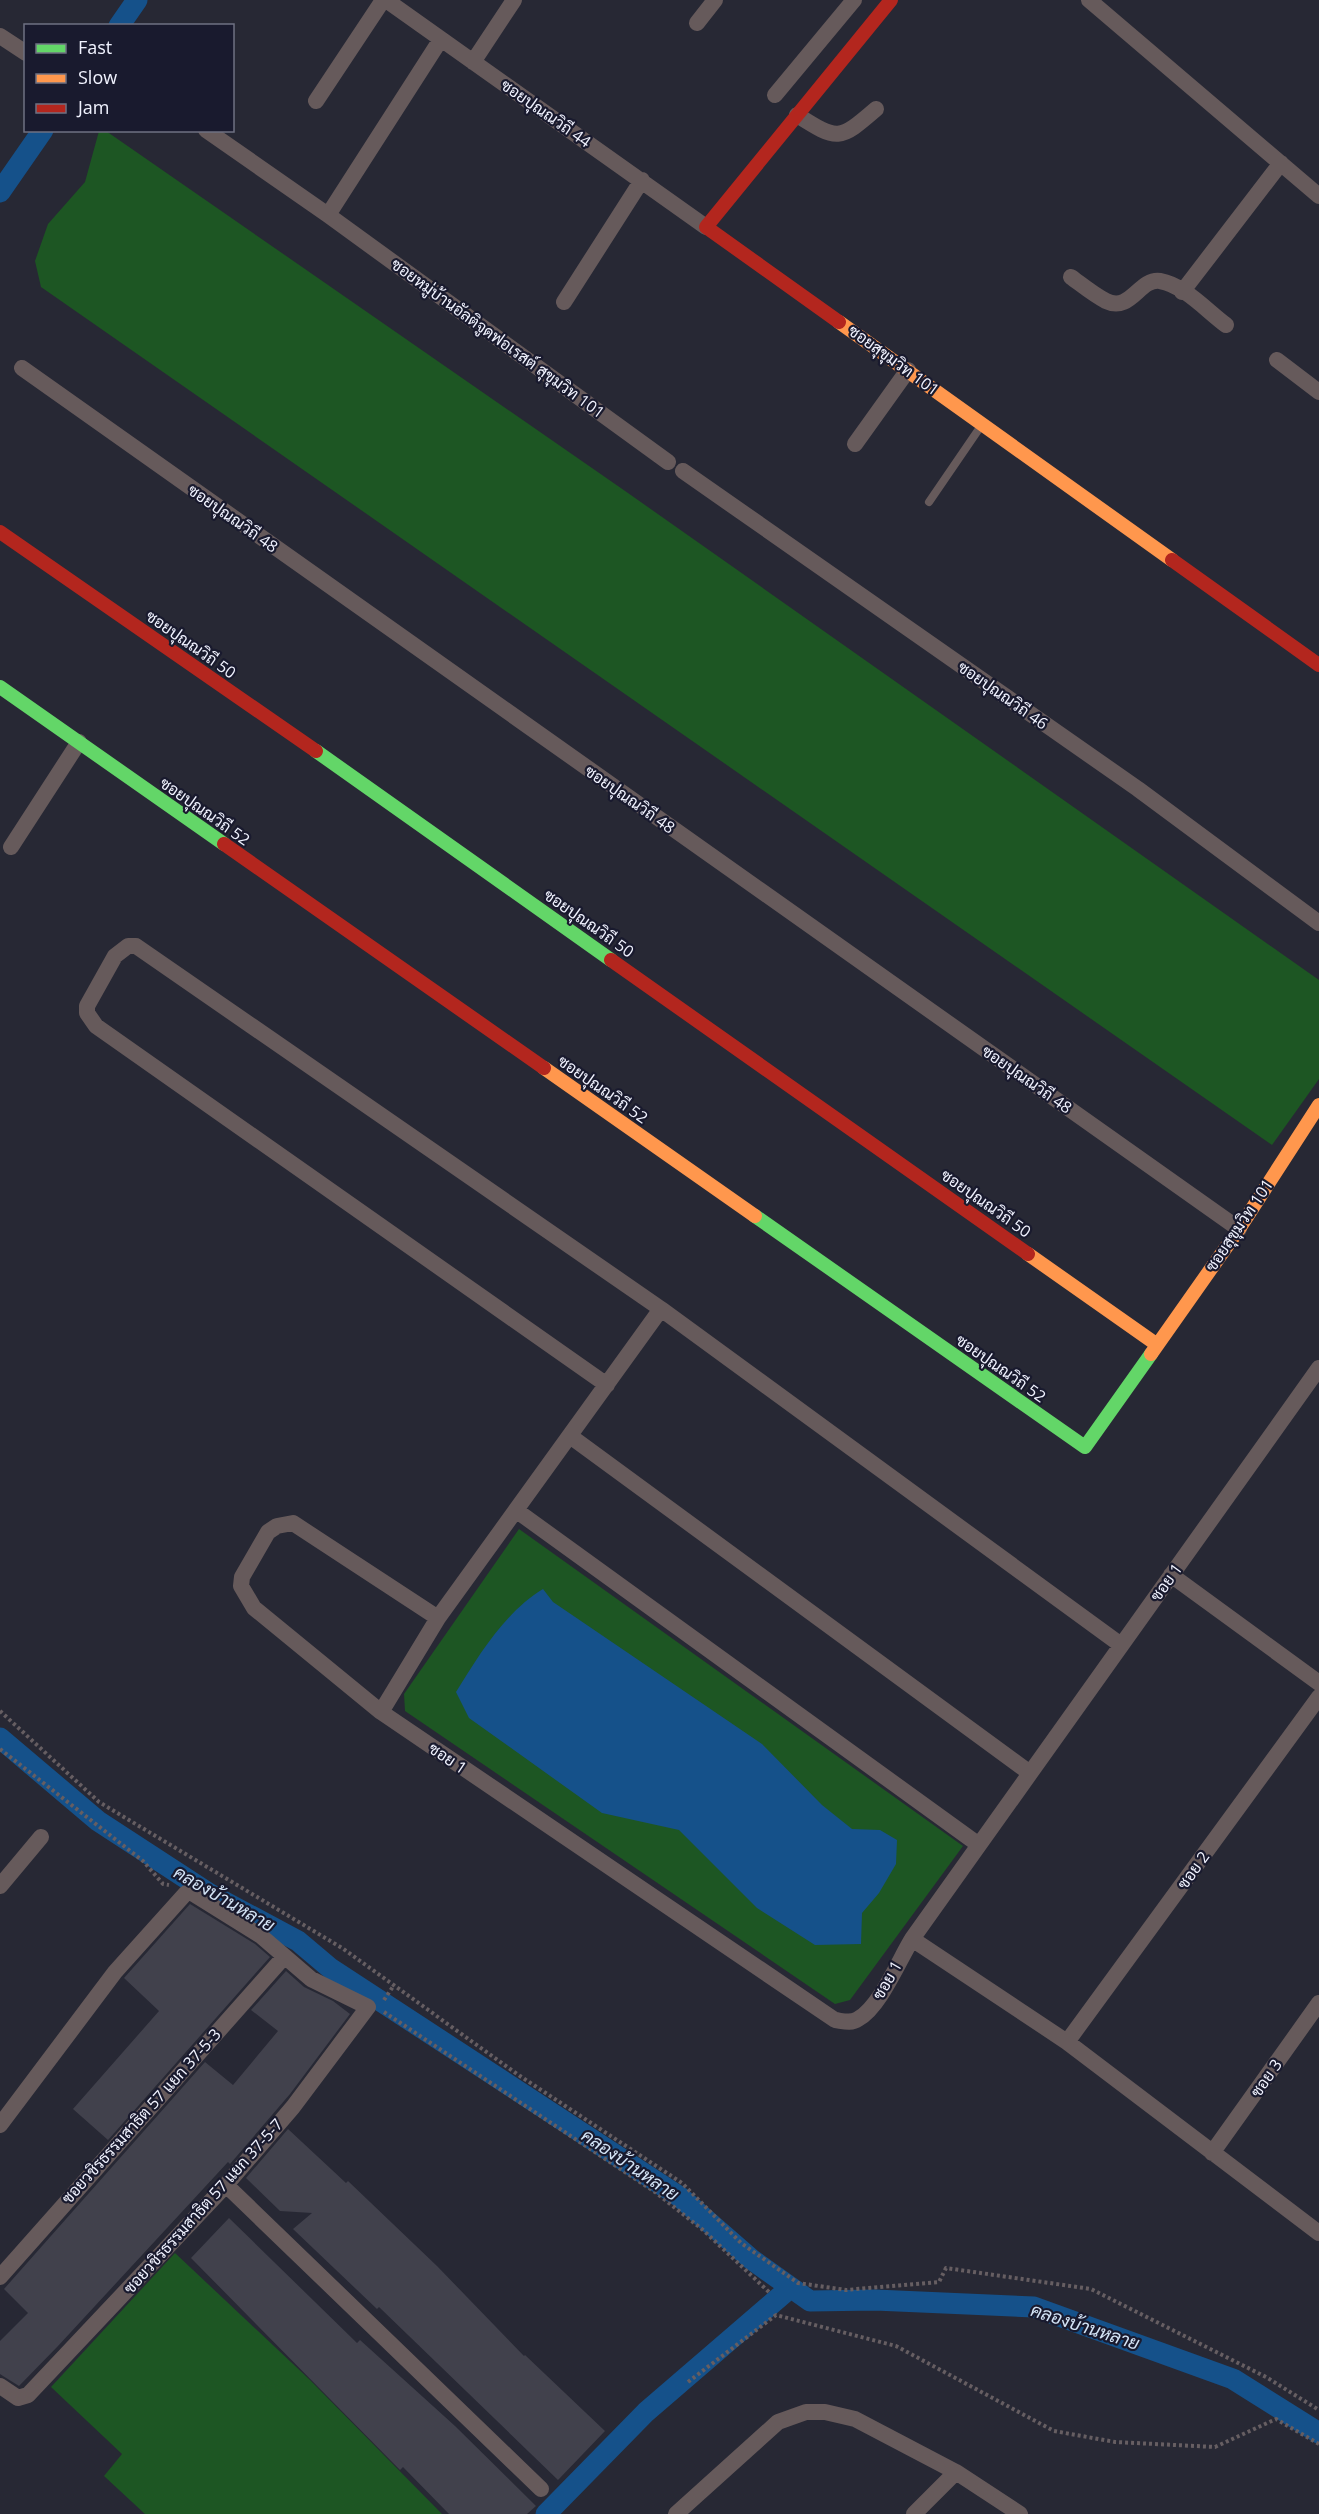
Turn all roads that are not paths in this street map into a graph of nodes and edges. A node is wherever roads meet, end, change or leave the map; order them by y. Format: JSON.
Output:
{"nodes":[{"id":1,"x":385,"y":0,"type":"edge"},
{"id":2,"x":514,"y":0,"type":"edge"},
{"id":3,"x":715,"y":0,"type":"edge"},
{"id":4,"x":854,"y":0,"type":"edge"},
{"id":5,"x":891,"y":0,"type":"edge"},
{"id":6,"x":1089,"y":0,"type":"edge"},
{"id":7,"x":697,"y":23,"type":"dead end"},
{"id":8,"x":441,"y":39,"type":"junction"},
{"id":9,"x":2,"y":42,"type":"edge"},
{"id":10,"x":24,"y":52,"type":"edge"},
{"id":11,"x":473,"y":62,"type":"junction"},
{"id":12,"x":775,"y":94,"type":"dead end"},
{"id":13,"x":316,"y":100,"type":"dead end"},
{"id":14,"x":876,"y":109,"type":"dead end"},
{"id":15,"x":797,"y":115,"type":"junction"},
{"id":16,"x":209,"y":132,"type":"edge"},
{"id":17,"x":1281,"y":163,"type":"junction"},
{"id":18,"x":642,"y":180,"type":"junction"},
{"id":19,"x":1319,"y":196,"type":"edge"},
{"id":20,"x":328,"y":215,"type":"junction"},
{"id":21,"x":706,"y":227,"type":"junction"},
{"id":22,"x":1071,"y":277,"type":"dead end"},
{"id":23,"x":1182,"y":292,"type":"junction"},
{"id":24,"x":564,"y":302,"type":"dead end"},
{"id":25,"x":1226,"y":325,"type":"dead end"},
{"id":26,"x":1277,"y":360,"type":"dead end"},
{"id":27,"x":22,"y":368,"type":"dead end"},
{"id":28,"x":908,"y":370,"type":"junction"},
{"id":29,"x":1319,"y":392,"type":"edge"},
{"id":30,"x":982,"y":424,"type":"junction"},
{"id":31,"x":855,"y":444,"type":"dead end"},
{"id":32,"x":668,"y":462,"type":"dead end"},
{"id":33,"x":683,"y":471,"type":"dead end"},
{"id":34,"x":929,"y":502,"type":"dead end"},
{"id":35,"x":0,"y":532,"type":"edge"},
{"id":36,"x":1319,"y":665,"type":"edge"},
{"id":37,"x":0,"y":687,"type":"edge"},
{"id":38,"x":79,"y":742,"type":"junction"},
{"id":39,"x":11,"y":847,"type":"dead end"},
{"id":40,"x":1319,"y":923,"type":"edge"},
{"id":41,"x":1319,"y":1105,"type":"edge"},
{"id":42,"x":1239,"y":1229,"type":"junction"},
{"id":43,"x":661,"y":1309,"type":"junction"},
{"id":44,"x":1156,"y":1344,"type":"junction"},
{"id":45,"x":1319,"y":1368,"type":"edge"},
{"id":46,"x":607,"y":1385,"type":"junction"},
{"id":47,"x":570,"y":1436,"type":"junction"},
{"id":48,"x":517,"y":1511,"type":"junction"},
{"id":49,"x":1171,"y":1575,"type":"junction"},
{"id":50,"x":438,"y":1618,"type":"junction"},
{"id":51,"x":1121,"y":1645,"type":"junction"},
{"id":52,"x":1319,"y":1683,"type":"edge"},
{"id":53,"x":1319,"y":1697,"type":"edge"},
{"id":54,"x":381,"y":1712,"type":"junction"},
{"id":55,"x":1030,"y":1773,"type":"junction"},
{"id":56,"x":41,"y":1837,"type":"dead end"},
{"id":57,"x":979,"y":1845,"type":"junction"},
{"id":58,"x":0,"y":1886,"type":"edge"},
{"id":59,"x":912,"y":1939,"type":"junction"},
{"id":60,"x":284,"y":1957,"type":"junction"},
{"id":61,"x":1319,"y":2003,"type":"edge"},
{"id":62,"x":1067,"y":2042,"type":"junction"},
{"id":63,"x":0,"y":2125,"type":"edge"},
{"id":64,"x":1212,"y":2153,"type":"junction"},
{"id":65,"x":226,"y":2185,"type":"junction"},
{"id":66,"x":1319,"y":2233,"type":"edge"},
{"id":67,"x":0,"y":2277,"type":"edge"},
{"id":68,"x":0,"y":2386,"type":"edge"},
{"id":69,"x":956,"y":2472,"type":"junction"},
{"id":70,"x":541,"y":2489,"type":"dead end"},
{"id":71,"x":1001,"y":2509,"type":"edge"},
{"id":72,"x":676,"y":2514,"type":"edge"},
{"id":73,"x":914,"y":2514,"type":"edge"},
{"id":74,"x":1020,"y":2514,"type":"edge"}],
"edges":[{"from":1,"to":8,"type":"street","name":"ซอยปุณณวิถี 44"},
{"from":1,"to":13,"type":"street"},
{"from":2,"to":11,"type":"street"},
{"from":3,"to":7,"type":"street"},
{"from":4,"to":12,"type":"street"},
{"from":5,"to":15,"type":"street"},
{"from":6,"to":17,"type":"street"},
{"from":8,"to":11,"type":"street","name":"ซอยปุณณวิถี 44"},
{"from":8,"to":20,"type":"street"},
{"from":9,"to":10,"type":"street"},
{"from":11,"to":18,"type":"street","name":"ซอยปุณณวิถี 44"},
{"from":14,"to":15,"type":"street"},
{"from":15,"to":21,"type":"street"},
{"from":16,"to":20,"type":"street","name":"ซอยหมู่บ้านอัลติจูดฟอเรสต์ สุขุมวิท 101"},
{"from":17,"to":19,"type":"street"},
{"from":17,"to":23,"type":"street"},
{"from":18,"to":21,"type":"street","name":"ซอยปุณณวิถี 44"},
{"from":18,"to":24,"type":"street"},
{"from":20,"to":32,"type":"street","name":"ซอยหมู่บ้านอัลติจูดฟอเรสต์ สุขุมวิท 101"},
{"from":21,"to":28,"type":"street","name":"ซอยสุขุมวิท 101"},
{"from":22,"to":23,"type":"street"},
{"from":23,"to":25,"type":"street"},
{"from":26,"to":29,"type":"street"},
{"from":27,"to":42,"type":"street","name":"ซอยปุณณวิถี 48"},
{"from":28,"to":30,"type":"street","name":"ซอยสุขุมวิท 101"},
{"from":28,"to":31,"type":"street"},
{"from":30,"to":34,"type":"lane"},
{"from":30,"to":36,"type":"street","name":"ซอยสุขุมวิท 101"},
{"from":33,"to":40,"type":"street","name":"ซอยปุณณวิถี 46"},
{"from":35,"to":44,"type":"street","name":"ซอยปุณณวิถี 50"},
{"from":37,"to":38,"type":"street","name":"ซอยปุณณวิถี 52"},
{"from":38,"to":39,"type":"street"},
{"from":38,"to":44,"type":"street","name":"ซอยปุณณวิถี 52"},
{"from":41,"to":42,"type":"street","name":"ซอยสุขุมวิท 101"},
{"from":42,"to":44,"type":"street","name":"ซอยสุขุมวิท 101"},
{"from":43,"to":46,"type":"street"},
{"from":43,"to":46,"type":"street"},
{"from":43,"to":51,"type":"street"},
{"from":45,"to":49,"type":"street","name":"ซอย 1"},
{"from":46,"to":47,"type":"street"},
{"from":47,"to":48,"type":"street"},
{"from":47,"to":55,"type":"street"},
{"from":48,"to":50,"type":"street"},
{"from":48,"to":57,"type":"street"},
{"from":49,"to":51,"type":"street","name":"ซอย 1"},
{"from":49,"to":52,"type":"street"},
{"from":50,"to":54,"type":"street"},
{"from":50,"to":54,"type":"street","name":"ซอย 1"},
{"from":51,"to":55,"type":"street","name":"ซอย 1"},
{"from":53,"to":62,"type":"street","name":"ซอย 2"},
{"from":54,"to":59,"type":"street","name":"ซอย 1"},
{"from":55,"to":57,"type":"street","name":"ซอย 1"},
{"from":56,"to":58,"type":"street"},
{"from":57,"to":59,"type":"street","name":"ซอย 1"},
{"from":59,"to":62,"type":"street"},
{"from":60,"to":63,"type":"street"},
{"from":60,"to":65,"type":"street","name":"ซอยวชิรธรรมสาธิต 57 แยก 37-5-7"},
{"from":60,"to":67,"type":"street","name":"ซอยวชิรธรรมสาธิต 57 แยก 37-5-3"},
{"from":61,"to":64,"type":"street","name":"ซอย 3"},
{"from":62,"to":64,"type":"street"},
{"from":64,"to":66,"type":"street"},
{"from":65,"to":68,"type":"street","name":"ซอยวชิรธรรมสาธิต 57 แยก 37-5-7"},
{"from":65,"to":70,"type":"street"},
{"from":69,"to":71,"type":"street"},
{"from":69,"to":72,"type":"street"},
{"from":69,"to":73,"type":"street"},
{"from":71,"to":74,"type":"street"}]}
